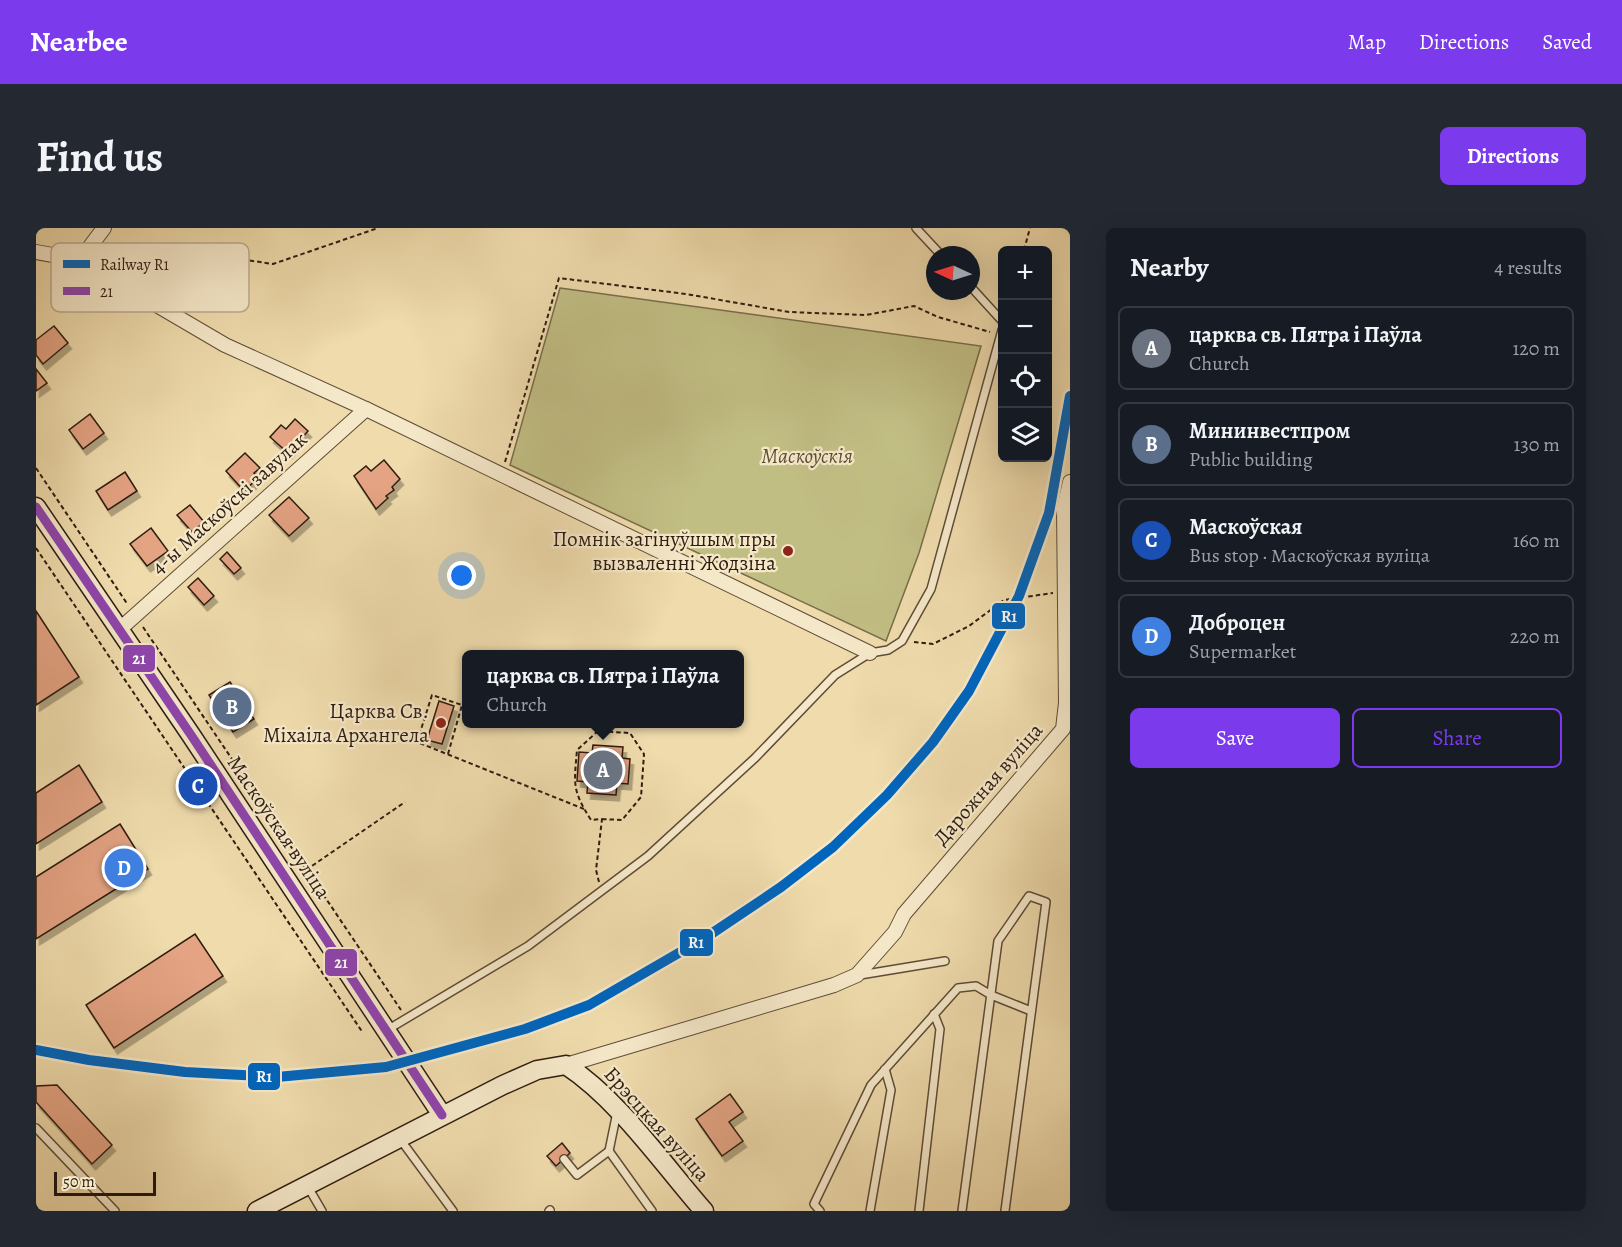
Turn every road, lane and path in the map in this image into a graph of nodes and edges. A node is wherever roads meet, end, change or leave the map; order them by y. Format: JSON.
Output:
{"nodes":[{"id":1,"x":104,"y":228,"type":"edge"},
{"id":2,"x":378,"y":228,"type":"edge"},
{"id":3,"x":916,"y":228,"type":"edge"},
{"id":4,"x":1030,"y":228,"type":"edge"},
{"id":5,"x":93,"y":243,"type":"edge"},
{"id":6,"x":933,"y":246,"type":"edge"},
{"id":7,"x":1025,"y":246,"type":"edge"},
{"id":8,"x":36,"y":252,"type":"edge"},
{"id":9,"x":51,"y":255,"type":"edge"},
{"id":10,"x":249,"y":261,"type":"edge"},
{"id":11,"x":980,"y":297,"type":"edge"},
{"id":12,"x":168,"y":312,"type":"edge"},
{"id":13,"x":998,"y":317,"type":"edge"},
{"id":14,"x":998,"y":331,"type":"edge"},
{"id":15,"x":998,"y":346,"type":"edge"},
{"id":16,"x":366,"y":409,"type":"junction"},
{"id":17,"x":36,"y":468,"type":"edge"},
{"id":18,"x":501,"y":474,"type":"junction"},
{"id":19,"x":1070,"y":482,"type":"edge"},
{"id":20,"x":36,"y":507,"type":"edge"},
{"id":21,"x":36,"y":548,"type":"edge"},
{"id":22,"x":1064,"y":590,"type":"junction"},
{"id":23,"x":135,"y":615,"type":"junction"},
{"id":24,"x":120,"y":629,"type":"junction"},
{"id":25,"x":902,"y":641,"type":"junction"},
{"id":26,"x":870,"y":653,"type":"junction"},
{"id":27,"x":448,"y":754,"type":"junction"},
{"id":28,"x":405,"y":802,"type":"dead end"},
{"id":29,"x":584,"y":808,"type":"junction"},
{"id":30,"x":602,"y":819,"type":"junction"},
{"id":31,"x":306,"y":870,"type":"junction"},
{"id":32,"x":604,"y":889,"type":"junction"},
{"id":33,"x":945,"y":961,"type":"dead end"},
{"id":34,"x":857,"y":975,"type":"junction"},
{"id":35,"x":991,"y":995,"type":"junction"},
{"id":36,"x":401,"y":1010,"type":"dead end"},
{"id":37,"x":1031,"y":1011,"type":"junction"},
{"id":38,"x":934,"y":1014,"type":"junction"},
{"id":39,"x":387,"y":1029,"type":"junction"},
{"id":40,"x":363,"y":1033,"type":"dead end"},
{"id":41,"x":566,"y":1065,"type":"junction"},
{"id":42,"x":885,"y":1069,"type":"junction"},
{"id":43,"x":617,"y":1111,"type":"junction"},
{"id":44,"x":442,"y":1115,"type":"junction"},
{"id":45,"x":36,"y":1128,"type":"edge"},
{"id":46,"x":398,"y":1137,"type":"junction"},
{"id":47,"x":609,"y":1150,"type":"junction"},
{"id":48,"x":564,"y":1159,"type":"dead end"},
{"id":49,"x":306,"y":1185,"type":"junction"},
{"id":50,"x":115,"y":1211,"type":"edge"},
{"id":51,"x":256,"y":1211,"type":"edge"},
{"id":52,"x":322,"y":1211,"type":"edge"},
{"id":53,"x":453,"y":1211,"type":"edge"},
{"id":54,"x":652,"y":1211,"type":"edge"},
{"id":55,"x":704,"y":1211,"type":"edge"},
{"id":56,"x":820,"y":1211,"type":"edge"},
{"id":57,"x":870,"y":1211,"type":"edge"},
{"id":58,"x":919,"y":1211,"type":"edge"},
{"id":59,"x":962,"y":1211,"type":"edge"},
{"id":60,"x":1005,"y":1211,"type":"edge"}],
"edges":[{"from":1,"to":5,"type":"street"},
{"from":2,"to":10,"type":"path"},
{"from":3,"to":6,"type":"lane"},
{"from":4,"to":7,"type":"path"},
{"from":8,"to":9,"type":"street"},
{"from":11,"to":13,"type":"lane"},
{"from":12,"to":16,"type":"street"},
{"from":14,"to":18,"type":"path"},
{"from":15,"to":25,"type":"lane"},
{"from":16,"to":18,"type":"street"},
{"from":16,"to":23,"type":"street","name":"4-ы Маскоўскі завулак"},
{"from":17,"to":23,"type":"path"},
{"from":18,"to":26,"type":"street"},
{"from":19,"to":22,"type":"street","name":"Дарожная вуліца"},
{"from":20,"to":24,"type":"main road","name":"Маскоўская вуліца"},
{"from":21,"to":40,"type":"path"},
{"from":22,"to":25,"type":"path"},
{"from":22,"to":34,"type":"street","name":"Дарожная вуліца"},
{"from":23,"to":24,"type":"street","name":"4-ы Маскоўскі завулак"},
{"from":23,"to":31,"type":"path"},
{"from":24,"to":39,"type":"main road","name":"Маскоўская вуліца"},
{"from":25,"to":26,"type":"lane"},
{"from":26,"to":32,"type":"lane"},
{"from":27,"to":27,"type":"path"},
{"from":27,"to":29,"type":"path"},
{"from":28,"to":31,"type":"path"},
{"from":29,"to":30,"type":"path"},
{"from":29,"to":30,"type":"path"},
{"from":30,"to":32,"type":"path"},
{"from":31,"to":36,"type":"path"},
{"from":32,"to":39,"type":"lane"},
{"from":33,"to":34,"type":"lane"},
{"from":34,"to":41,"type":"street"},
{"from":35,"to":37,"type":"lane"},
{"from":35,"to":37,"type":"lane"},
{"from":35,"to":38,"type":"lane"},
{"from":35,"to":59,"type":"lane"},
{"from":37,"to":60,"type":"lane"},
{"from":38,"to":42,"type":"lane"},
{"from":38,"to":58,"type":"lane"},
{"from":39,"to":44,"type":"main road","name":"Маскоўская вуліца"},
{"from":41,"to":43,"type":"main road","name":"Брэсцкая вуліца"},
{"from":41,"to":44,"type":"main road"},
{"from":42,"to":56,"type":"lane"},
{"from":42,"to":57,"type":"lane"},
{"from":43,"to":47,"type":"lane"},
{"from":43,"to":55,"type":"main road","name":"Брэсцкая вуліца"},
{"from":44,"to":46,"type":"main road"},
{"from":45,"to":50,"type":"lane"},
{"from":46,"to":49,"type":"main road"},
{"from":46,"to":53,"type":"lane"},
{"from":47,"to":48,"type":"lane"},
{"from":47,"to":54,"type":"lane"},
{"from":49,"to":51,"type":"main road"},
{"from":49,"to":52,"type":"lane"}]}
